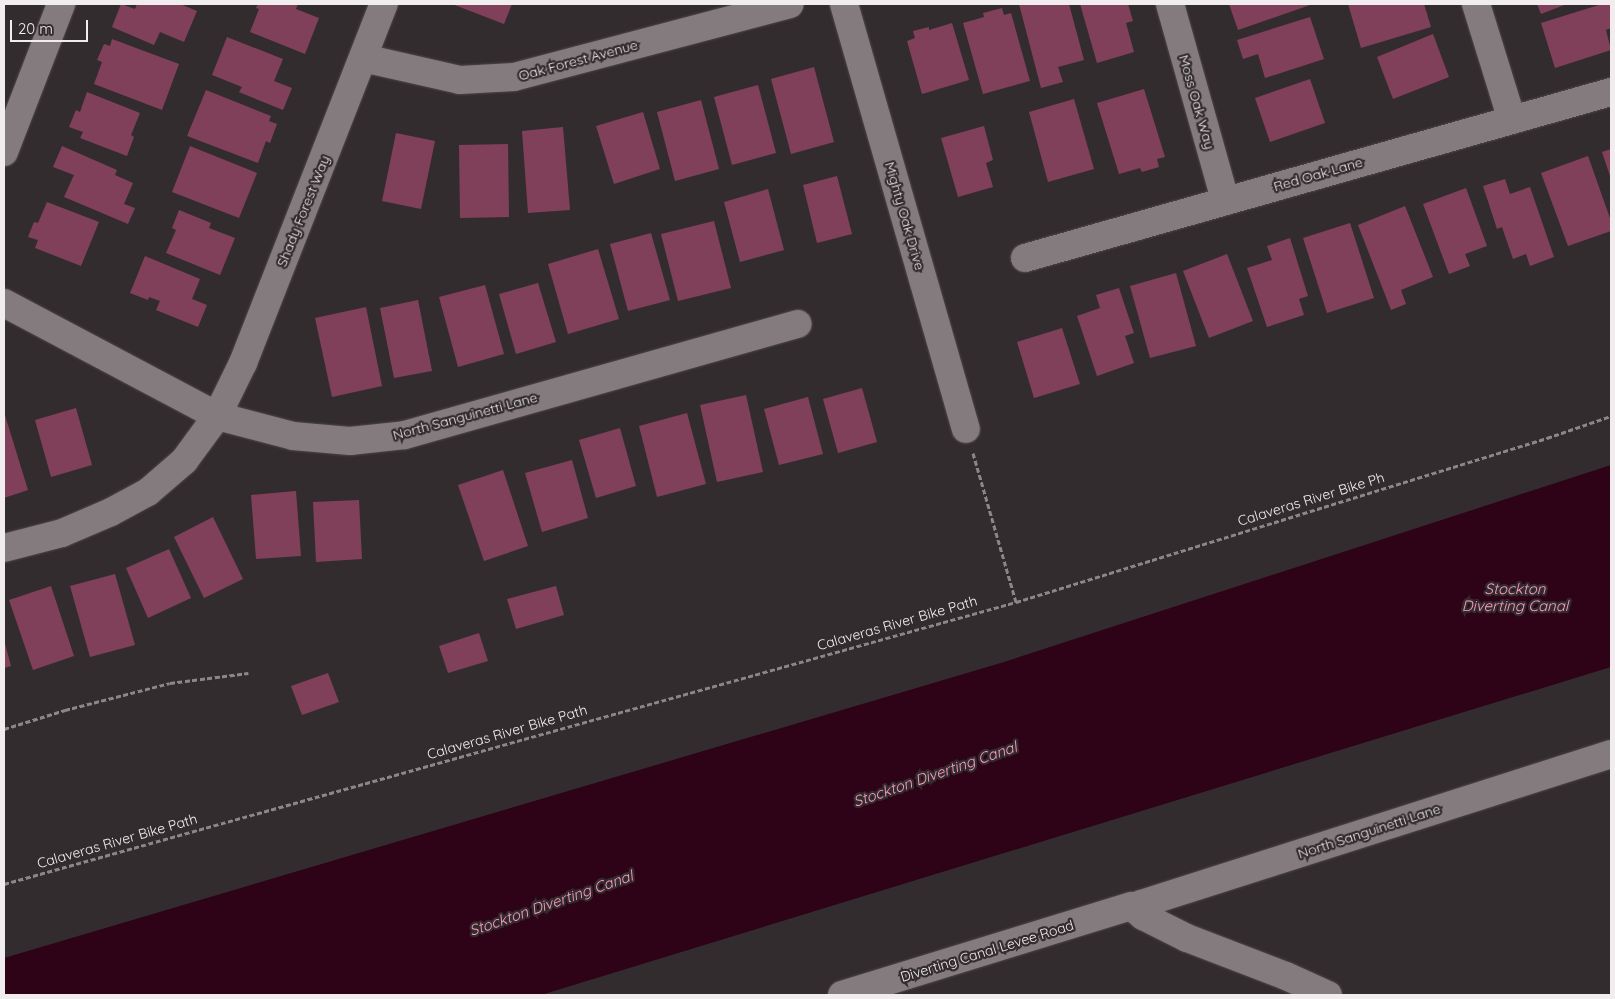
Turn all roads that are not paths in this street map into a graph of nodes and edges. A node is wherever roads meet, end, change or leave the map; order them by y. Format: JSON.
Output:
{"nodes":[{"id":1,"x":61,"y":4,"type":"edge"},
{"id":2,"x":384,"y":4,"type":"edge"},
{"id":3,"x":790,"y":4,"type":"edge"},
{"id":4,"x":844,"y":4,"type":"edge"},
{"id":5,"x":1170,"y":4,"type":"edge"},
{"id":6,"x":1476,"y":4,"type":"edge"},
{"id":7,"x":363,"y":58,"type":"junction"},
{"id":8,"x":1611,"y":92,"type":"edge"},
{"id":9,"x":1512,"y":120,"type":"junction"},
{"id":10,"x":4,"y":152,"type":"edge"},
{"id":11,"x":1225,"y":200,"type":"junction"},
{"id":12,"x":1025,"y":258,"type":"dead end"},
{"id":13,"x":4,"y":303,"type":"edge"},
{"id":14,"x":798,"y":324,"type":"dead end"},
{"id":15,"x":217,"y":416,"type":"junction"},
{"id":16,"x":966,"y":429,"type":"road end"},
{"id":17,"x":4,"y":548,"type":"edge"},
{"id":18,"x":1611,"y":754,"type":"edge"},
{"id":19,"x":1135,"y":909,"type":"junction"},
{"id":20,"x":842,"y":995,"type":"edge"},
{"id":21,"x":1328,"y":995,"type":"edge"}],
"edges":[{"from":1,"to":10,"type":"street"},
{"from":2,"to":7,"type":"street","name":"Shady Forest Way"},
{"from":3,"to":7,"type":"street","name":"Oak Forest Avenue"},
{"from":4,"to":16,"type":"street","name":"Mighty Oak Drive"},
{"from":5,"to":11,"type":"street","name":"Moss Oak Way"},
{"from":6,"to":9,"type":"street"},
{"from":7,"to":15,"type":"street","name":"Shady Forest Way"},
{"from":8,"to":9,"type":"street","name":"Red Oak Lane"},
{"from":9,"to":11,"type":"street","name":"Red Oak Lane"},
{"from":11,"to":12,"type":"street","name":"Red Oak Lane"},
{"from":13,"to":15,"type":"street","name":"North Sanguinetti Lane"},
{"from":14,"to":15,"type":"street","name":"North Sanguinetti Lane"},
{"from":15,"to":17,"type":"street","name":"Shady Forest Way"},
{"from":18,"to":19,"type":"street","name":"North Sanguinetti Lane"},
{"from":19,"to":20,"type":"street","name":"Diverting Canal Levee Road"},
{"from":19,"to":21,"type":"street"}]}
